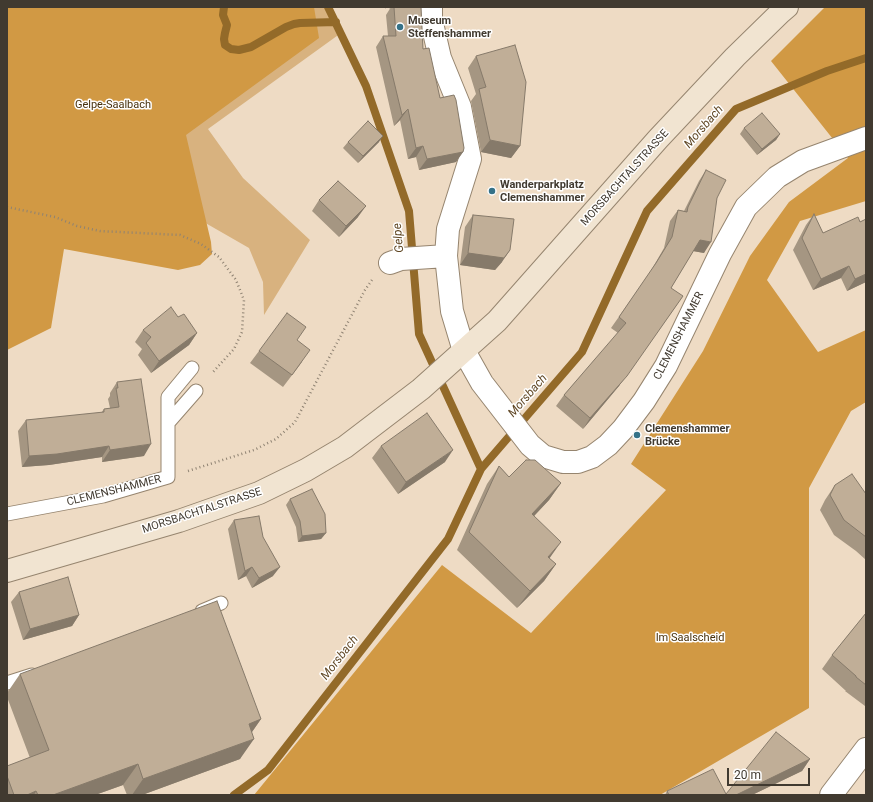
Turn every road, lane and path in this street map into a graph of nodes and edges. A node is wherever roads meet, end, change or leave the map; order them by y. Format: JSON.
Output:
{"nodes":[{"id":1,"x":385,"y":7,"type":"edge"},
{"id":2,"x":431,"y":7,"type":"edge"},
{"id":3,"x":787,"y":7,"type":"edge"},
{"id":4,"x":398,"y":8,"type":"edge"},
{"id":5,"x":866,"y":138,"type":"edge"},
{"id":6,"x":7,"y":207,"type":"edge"},
{"id":7,"x":446,"y":256,"type":"junction"},
{"id":8,"x":396,"y":261,"type":"joint"},
{"id":9,"x":456,"y":358,"type":"junction"},
{"id":10,"x":192,"y":368,"type":"dead end"},
{"id":11,"x":196,"y":391,"type":"joint"},
{"id":12,"x":168,"y":423,"type":"junction"},
{"id":13,"x":168,"y":477,"type":"junction"},
{"id":14,"x":7,"y":514,"type":"edge"},
{"id":15,"x":7,"y":570,"type":"edge"},
{"id":16,"x":221,"y":603,"type":"dead end"},
{"id":17,"x":192,"y":614,"type":"edge"},
{"id":18,"x":45,"y":670,"type":"edge"},
{"id":19,"x":7,"y":684,"type":"edge"},
{"id":20,"x":866,"y":749,"type":"edge"},
{"id":21,"x":831,"y":795,"type":"edge"}],
"edges":[{"from":1,"to":4,"type":"path"},
{"from":2,"to":7,"type":"street","name":"CLEMENSHAMMER"},
{"from":3,"to":9,"type":"main road","name":"MORSBACHTALSTRASSE"},
{"from":5,"to":9,"type":"street","name":"CLEMENSHAMMER"},
{"from":6,"to":11,"type":"path"},
{"from":7,"to":8,"type":"street"},
{"from":7,"to":9,"type":"street","name":"CLEMENSHAMMER"},
{"from":8,"to":13,"type":"path"},
{"from":9,"to":15,"type":"main road","name":"MORSBACHTALSTRASSE"},
{"from":10,"to":12,"type":"lane","name":"CLEMENSHAMMER"},
{"from":11,"to":12,"type":"lane"},
{"from":12,"to":13,"type":"lane","name":"CLEMENSHAMMER"},
{"from":13,"to":14,"type":"lane","name":"CLEMENSHAMMER"},
{"from":16,"to":17,"type":"lane"},
{"from":18,"to":19,"type":"lane"},
{"from":20,"to":21,"type":"street"}]}
